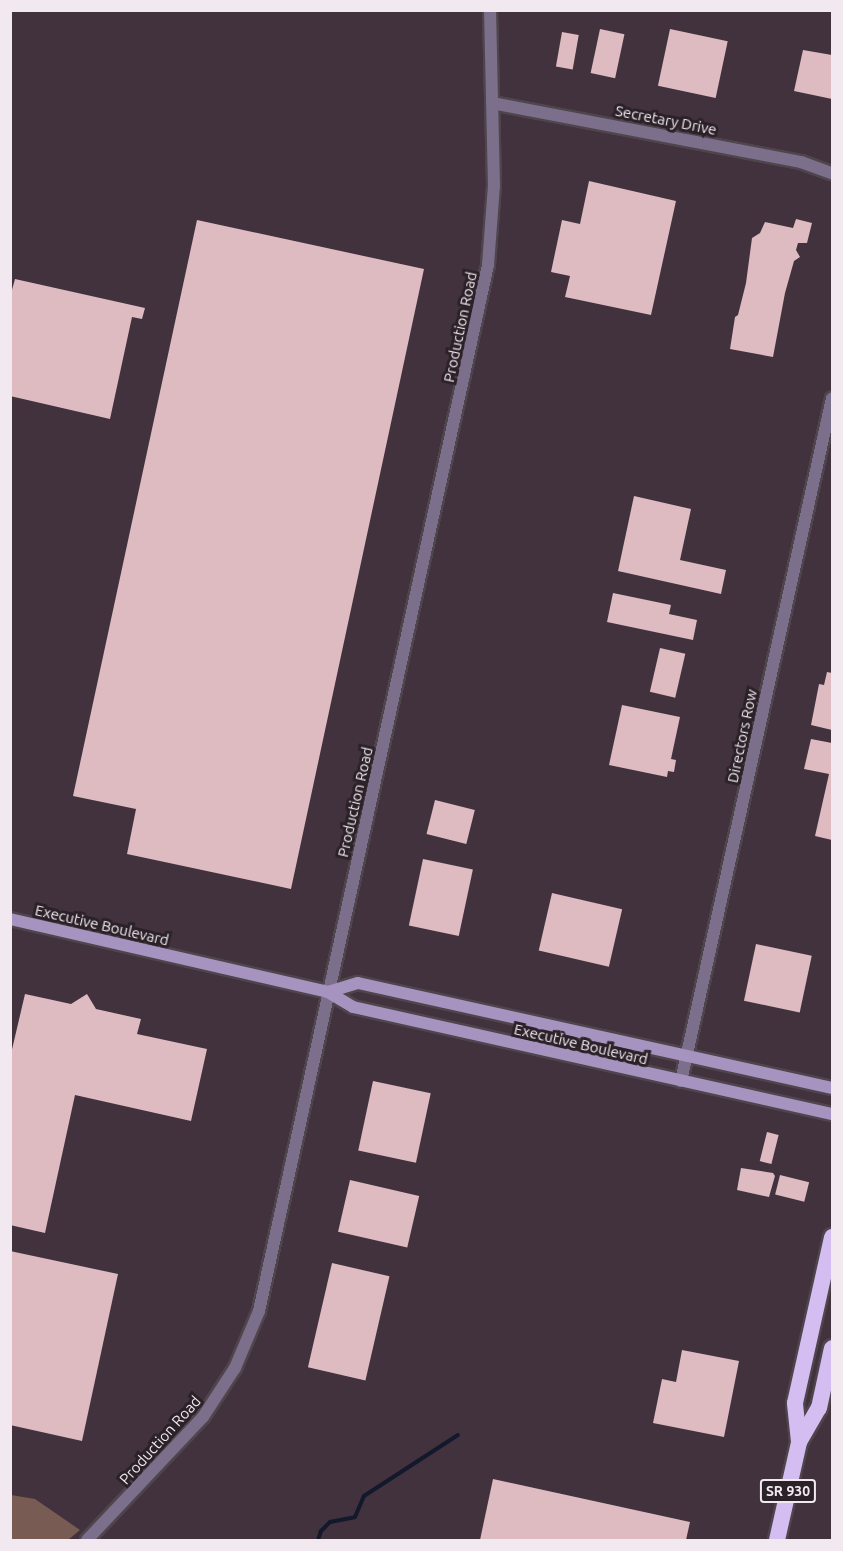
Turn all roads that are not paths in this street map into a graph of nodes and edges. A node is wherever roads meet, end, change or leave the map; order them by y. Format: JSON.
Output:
{"nodes":[{"id":1,"x":490,"y":10,"type":"edge"},
{"id":2,"x":492,"y":103,"type":"junction"},
{"id":3,"x":832,"y":172,"type":"edge"},
{"id":4,"x":832,"y":398,"type":"edge"},
{"id":5,"x":10,"y":919,"type":"edge"},
{"id":6,"x":328,"y":992,"type":"junction"},
{"id":7,"x":686,"y":1055,"type":"junction"},
{"id":8,"x":681,"y":1081,"type":"junction"},
{"id":9,"x":832,"y":1088,"type":"edge"},
{"id":10,"x":832,"y":1114,"type":"edge"},
{"id":11,"x":832,"y":1236,"type":"edge"},
{"id":12,"x":832,"y":1348,"type":"edge"},
{"id":13,"x":799,"y":1442,"type":"junction"},
{"id":14,"x":87,"y":1540,"type":"edge"},
{"id":15,"x":777,"y":1540,"type":"edge"}],
"edges":[{"from":1,"to":2,"type":"street","name":"Production Road"},
{"from":2,"to":3,"type":"street","name":"Secretary Drive"},
{"from":2,"to":6,"type":"street","name":"Production Road"},
{"from":4,"to":7,"type":"street","name":"Directors Row"},
{"from":5,"to":6,"type":"main road","name":"Executive Boulevard"},
{"from":6,"to":7,"type":"main road","name":"Executive Boulevard"},
{"from":6,"to":8,"type":"main road","name":"Executive Boulevard"},
{"from":6,"to":14,"type":"street","name":"Production Road"},
{"from":7,"to":8,"type":"street","name":"Directors Row"},
{"from":7,"to":9,"type":"main road","name":"Executive Boulevard"},
{"from":8,"to":10,"type":"main road","name":"Executive Boulevard"},
{"from":11,"to":13,"type":"highway","number":"SR 930"},
{"from":12,"to":13,"type":"highway","number":"SR 930"},
{"from":13,"to":15,"type":"highway","number":"SR 930"}]}
